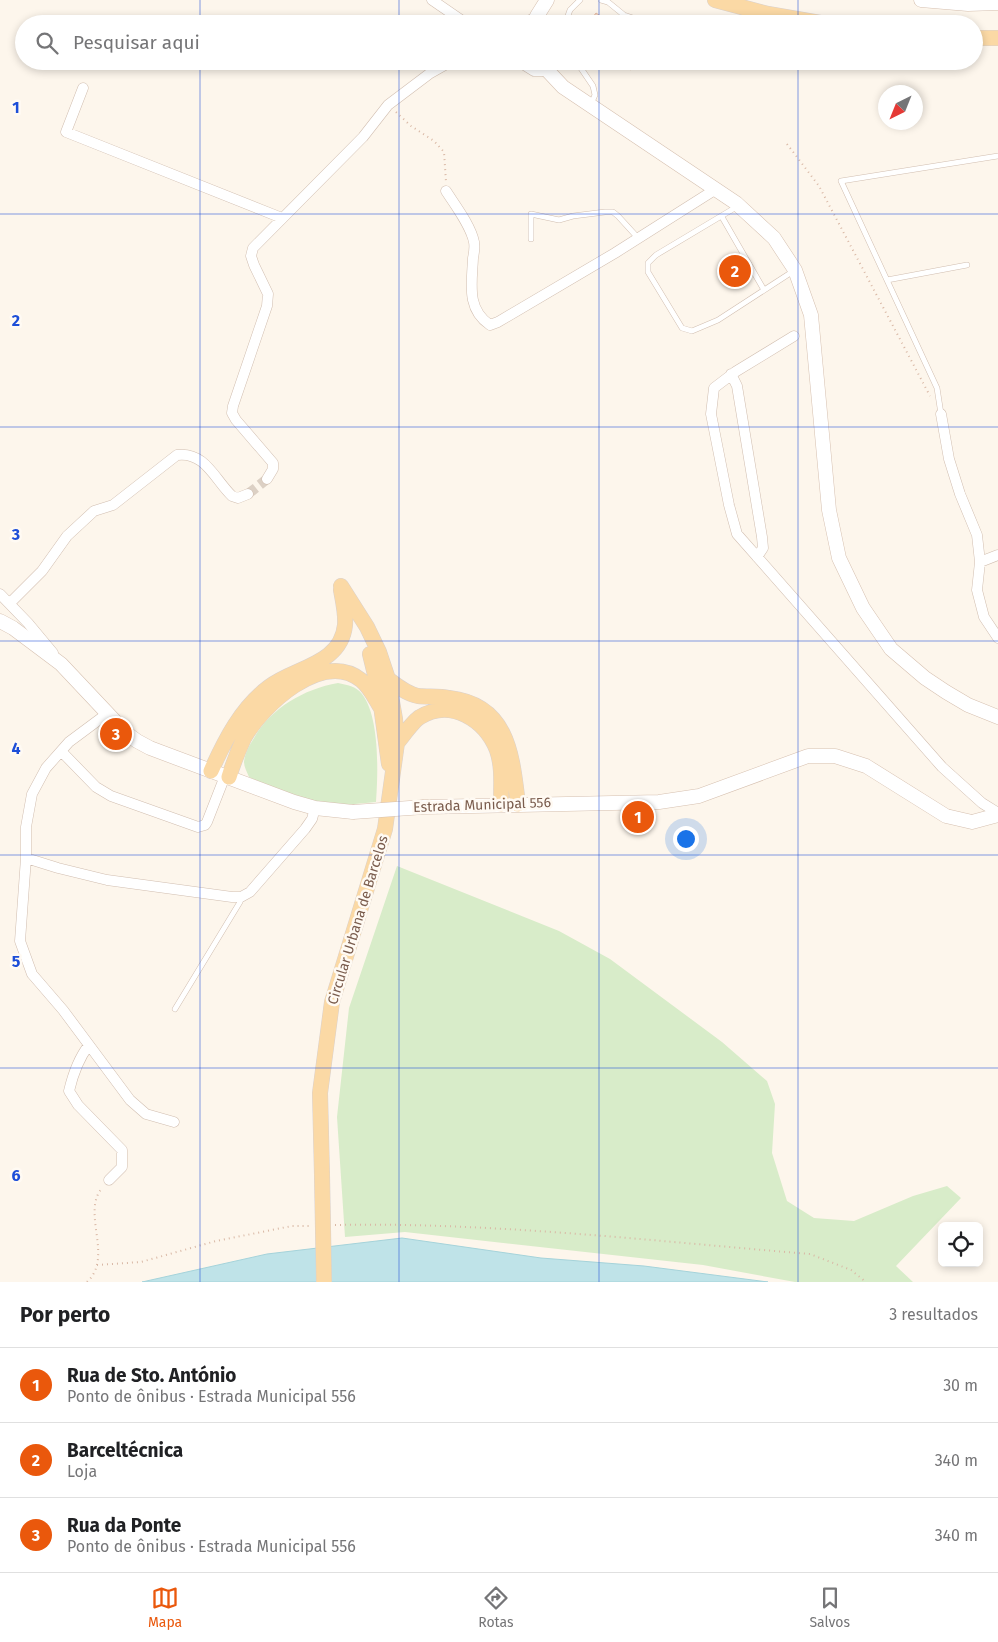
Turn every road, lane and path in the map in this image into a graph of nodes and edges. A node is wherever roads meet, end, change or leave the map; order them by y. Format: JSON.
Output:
{"nodes":[{"id":1,"x":432,"y":0,"type":"edge"},
{"id":2,"x":547,"y":0,"type":"edge"},
{"id":3,"x":580,"y":0,"type":"edge"},
{"id":4,"x":601,"y":0,"type":"edge"},
{"id":5,"x":715,"y":0,"type":"edge"},
{"id":6,"x":750,"y":0,"type":"edge"},
{"id":7,"x":921,"y":0,"type":"edge"},
{"id":8,"x":998,"y":3,"type":"edge"},
{"id":9,"x":454,"y":15,"type":"edge"},
{"id":10,"x":540,"y":15,"type":"edge"},
{"id":11,"x":569,"y":15,"type":"edge"},
{"id":12,"x":624,"y":15,"type":"edge"},
{"id":13,"x":774,"y":15,"type":"edge"},
{"id":14,"x":806,"y":15,"type":"edge"},
{"id":15,"x":983,"y":38,"type":"edge"},
{"id":16,"x":998,"y":38,"type":"edge"},
{"id":17,"x":436,"y":70,"type":"edge"},
{"id":18,"x":549,"y":70,"type":"edge"},
{"id":19,"x":582,"y":70,"type":"edge"},
{"id":20,"x":82,"y":88,"type":"dead end"},
{"id":21,"x":388,"y":105,"type":"junction"},
{"id":22,"x":590,"y":106,"type":"junction"},
{"id":23,"x":787,"y":144,"type":"dead end"},
{"id":24,"x":998,"y":156,"type":"edge"},
{"id":25,"x":716,"y":189,"type":"junction"},
{"id":26,"x":446,"y":191,"type":"joint"},
{"id":27,"x":739,"y":206,"type":"junction"},
{"id":28,"x":722,"y":217,"type":"junction"},
{"id":29,"x":282,"y":218,"type":"junction"},
{"id":30,"x":531,"y":239,"type":"dead end"},
{"id":31,"x":639,"y":239,"type":"junction"},
{"id":32,"x":966,"y":265,"type":"dead end"},
{"id":33,"x":795,"y":270,"type":"junction"},
{"id":34,"x":887,"y":280,"type":"junction"},
{"id":35,"x":764,"y":290,"type":"junction"},
{"id":36,"x":794,"y":336,"type":"dead end"},
{"id":37,"x":732,"y":374,"type":"junction"},
{"id":38,"x":941,"y":414,"type":"junction"},
{"id":39,"x":267,"y":479,"type":"dead end"},
{"id":40,"x":248,"y":494,"type":"dead end"},
{"id":41,"x":998,"y":555,"type":"edge"},
{"id":42,"x":757,"y":557,"type":"junction"},
{"id":43,"x":980,"y":562,"type":"junction"},
{"id":44,"x":0,"y":594,"type":"edge"},
{"id":45,"x":10,"y":603,"type":"junction"},
{"id":46,"x":354,"y":607,"type":"junction"},
{"id":47,"x":0,"y":621,"type":"edge"},
{"id":48,"x":998,"y":638,"type":"edge"},
{"id":49,"x":61,"y":664,"type":"junction"},
{"id":50,"x":388,"y":679,"type":"junction"},
{"id":51,"x":383,"y":711,"type":"junction"},
{"id":52,"x":108,"y":713,"type":"junction"},
{"id":53,"x":998,"y":717,"type":"edge"},
{"id":54,"x":398,"y":743,"type":"junction"},
{"id":55,"x":61,"y":751,"type":"junction"},
{"id":56,"x":222,"y":775,"type":"junction"},
{"id":57,"x":392,"y":783,"type":"junction"},
{"id":58,"x":501,"y":804,"type":"junction"},
{"id":59,"x":518,"y":804,"type":"junction"},
{"id":60,"x":315,"y":808,"type":"junction"},
{"id":61,"x":998,"y":814,"type":"edge"},
{"id":62,"x":26,"y":858,"type":"junction"},
{"id":63,"x":241,"y":897,"type":"junction"},
{"id":64,"x":175,"y":1009,"type":"dead end"},
{"id":65,"x":89,"y":1045,"type":"junction"},
{"id":66,"x":174,"y":1122,"type":"dead end"},
{"id":67,"x":109,"y":1180,"type":"joint"},
{"id":68,"x":311,"y":1226,"type":"dead end"},
{"id":69,"x":330,"y":1226,"type":"dead end"},
{"id":70,"x":97,"y":1265,"type":"junction"},
{"id":71,"x":87,"y":1282,"type":"edge"},
{"id":72,"x":324,"y":1282,"type":"edge"},
{"id":73,"x":866,"y":1282,"type":"edge"}],
"edges":[{"from":1,"to":9,"type":"street"},
{"from":2,"to":10,"type":"main road"},
{"from":3,"to":11,"type":"lane"},
{"from":4,"to":12,"type":"lane"},
{"from":5,"to":13,"type":"main road"},
{"from":6,"to":14,"type":"main road"},
{"from":7,"to":8,"type":"main road"},
{"from":15,"to":16,"type":"main road"},
{"from":17,"to":21,"type":"street"},
{"from":18,"to":22,"type":"main road"},
{"from":19,"to":22,"type":"lane"},
{"from":20,"to":29,"type":"street"},
{"from":21,"to":26,"type":"path"},
{"from":21,"to":29,"type":"street"},
{"from":22,"to":25,"type":"main road"},
{"from":23,"to":38,"type":"path"},
{"from":24,"to":34,"type":"lane"},
{"from":25,"to":27,"type":"main road"},
{"from":25,"to":31,"type":"street"},
{"from":26,"to":31,"type":"street"},
{"from":27,"to":28,"type":"lane"},
{"from":27,"to":33,"type":"main road"},
{"from":28,"to":35,"type":"lane"},
{"from":28,"to":35,"type":"lane"},
{"from":29,"to":39,"type":"street"},
{"from":30,"to":31,"type":"lane"},
{"from":32,"to":34,"type":"lane"},
{"from":33,"to":35,"type":"lane"},
{"from":33,"to":53,"type":"main road"},
{"from":34,"to":38,"type":"lane"},
{"from":36,"to":37,"type":"street"},
{"from":37,"to":42,"type":"street"},
{"from":37,"to":42,"type":"street"},
{"from":38,"to":43,"type":"street"},
{"from":40,"to":45,"type":"street"},
{"from":41,"to":43,"type":"street"},
{"from":42,"to":61,"type":"street"},
{"from":43,"to":48,"type":"street"},
{"from":44,"to":45,"type":"street"},
{"from":45,"to":49,"type":"street"},
{"from":46,"to":50,"type":"main road","name":"Circular Urbana de Barcelos"},
{"from":46,"to":51,"type":"main road","name":"Circular Urbana de Barcelos"},
{"from":46,"to":56,"type":"main road"},
{"from":47,"to":49,"type":"main road","name":"Estrada Municipal 556"},
{"from":49,"to":52,"type":"main road","name":"Estrada Municipal 556"},
{"from":50,"to":54,"type":"main road","name":"Circular Urbana de Barcelos"},
{"from":50,"to":59,"type":"main road"},
{"from":51,"to":56,"type":"main road"},
{"from":51,"to":57,"type":"main road","name":"Circular Urbana de Barcelos"},
{"from":52,"to":55,"type":"street"},
{"from":52,"to":56,"type":"main road","name":"Estrada Municipal 556"},
{"from":54,"to":57,"type":"main road","name":"Circular Urbana de Barcelos"},
{"from":54,"to":58,"type":"main road"},
{"from":55,"to":56,"type":"street"},
{"from":55,"to":62,"type":"street"},
{"from":56,"to":60,"type":"main road","name":"Estrada Municipal 556"},
{"from":57,"to":72,"type":"main road","name":"Circular Urbana de Barcelos","bridge":true},
{"from":58,"to":59,"type":"main road","name":"Estrada Municipal 556"},
{"from":58,"to":60,"type":"main road","name":"Estrada Municipal 556","bridge":true},
{"from":59,"to":61,"type":"main road","name":"Estrada Municipal 556"},
{"from":60,"to":63,"type":"street"},
{"from":62,"to":63,"type":"street"},
{"from":62,"to":65,"type":"street"},
{"from":63,"to":64,"type":"lane"},
{"from":65,"to":66,"type":"street"},
{"from":65,"to":67,"type":"street"},
{"from":67,"to":70,"type":"path"},
{"from":68,"to":70,"type":"path"},
{"from":69,"to":73,"type":"path"},
{"from":70,"to":71,"type":"path"}]}
